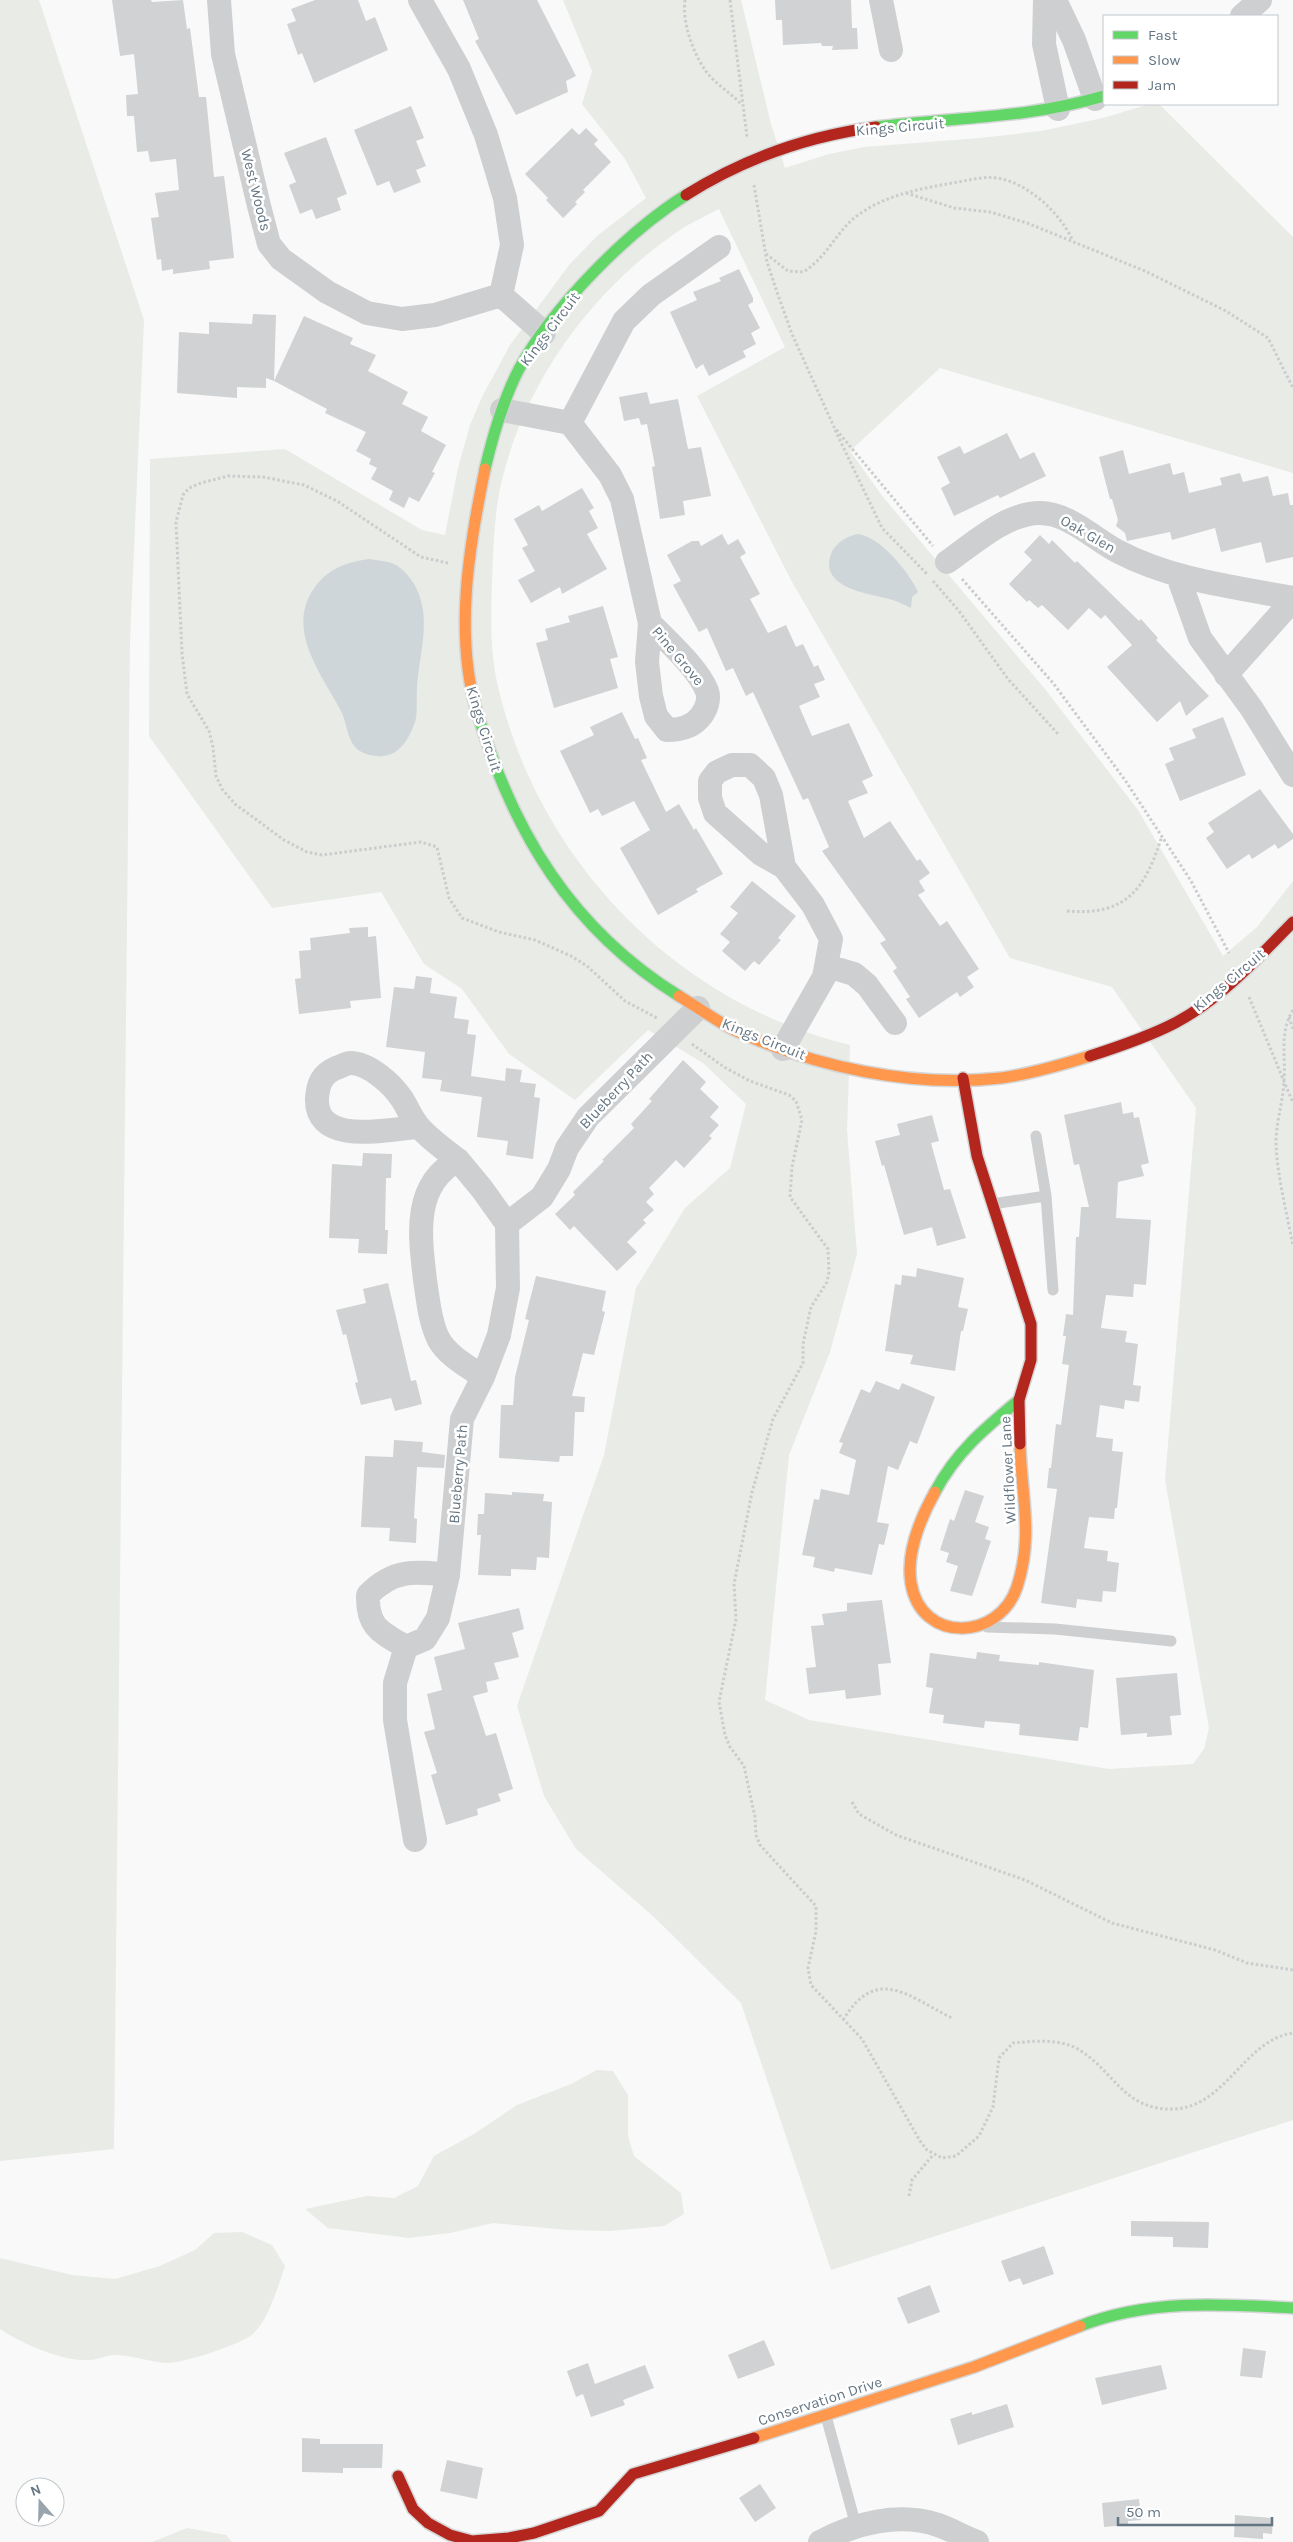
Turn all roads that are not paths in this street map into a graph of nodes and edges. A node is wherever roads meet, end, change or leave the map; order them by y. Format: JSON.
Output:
{"nodes":[{"id":1,"x":219,"y":0,"type":"edge"},
{"id":2,"x":420,"y":0,"type":"edge"},
{"id":3,"x":881,"y":0,"type":"edge"},
{"id":4,"x":1045,"y":0,"type":"edge"},
{"id":5,"x":1055,"y":0,"type":"edge"},
{"id":6,"x":1260,"y":0,"type":"edge"},
{"id":7,"x":1243,"y":15,"type":"edge"},
{"id":8,"x":891,"y":50,"type":"dead end"},
{"id":9,"x":1100,"y":97,"type":"edge"},
{"id":10,"x":1058,"y":108,"type":"junction"},
{"id":11,"x":719,"y":247,"type":"dead end"},
{"id":12,"x":501,"y":295,"type":"junction"},
{"id":13,"x":544,"y":333,"type":"junction"},
{"id":14,"x":502,"y":410,"type":"junction"},
{"id":15,"x":570,"y":423,"type":"junction"},
{"id":16,"x":947,"y":562,"type":"dead end"},
{"id":17,"x":1178,"y":576,"type":"junction"},
{"id":18,"x":1293,"y":599,"type":"edge"},
{"id":19,"x":650,"y":623,"type":"dead end"},
{"id":20,"x":1226,"y":675,"type":"junction"},
{"id":21,"x":1293,"y":775,"type":"edge"},
{"id":22,"x":784,"y":867,"type":"dead end"},
{"id":23,"x":1293,"y":922,"type":"edge"},
{"id":24,"x":827,"y":966,"type":"junction"},
{"id":25,"x":698,"y":1008,"type":"junction"},
{"id":26,"x":895,"y":1023,"type":"dead end"},
{"id":27,"x":783,"y":1049,"type":"junction"},
{"id":28,"x":963,"y":1078,"type":"junction"},
{"id":29,"x":418,"y":1127,"type":"dead end"},
{"id":30,"x":1036,"y":1136,"type":"dead end"},
{"id":31,"x":458,"y":1160,"type":"junction"},
{"id":32,"x":1046,"y":1196,"type":"junction"},
{"id":33,"x":992,"y":1204,"type":"junction"},
{"id":34,"x":507,"y":1224,"type":"junction"},
{"id":35,"x":1053,"y":1290,"type":"dead end"},
{"id":36,"x":483,"y":1377,"type":"junction"},
{"id":37,"x":1019,"y":1400,"type":"junction"},
{"id":38,"x":448,"y":1575,"type":"junction"},
{"id":39,"x":980,"y":1626,"type":"junction"},
{"id":40,"x":1171,"y":1641,"type":"dead end"},
{"id":41,"x":406,"y":1647,"type":"junction"},
{"id":42,"x":415,"y":1840,"type":"dead end"},
{"id":43,"x":1293,"y":2308,"type":"edge"},
{"id":44,"x":826,"y":2416,"type":"junction"},
{"id":45,"x":398,"y":2476,"type":"dead end"},
{"id":46,"x":856,"y":2526,"type":"junction"},
{"id":47,"x":820,"y":2542,"type":"edge"},
{"id":48,"x":977,"y":2542,"type":"edge"}],
"edges":[{"from":1,"to":12,"type":"street","name":"West Woods"},
{"from":2,"to":12,"type":"street"},
{"from":3,"to":8,"type":"street"},
{"from":4,"to":10,"type":"street"},
{"from":5,"to":9,"type":"street"},
{"from":6,"to":7,"type":"street"},
{"from":9,"to":10,"type":"street","name":"Kings Circuit"},
{"from":10,"to":13,"type":"street","name":"Kings Circuit"},
{"from":11,"to":15,"type":"street"},
{"from":12,"to":13,"type":"street"},
{"from":13,"to":14,"type":"street","name":"Kings Circuit"},
{"from":14,"to":15,"type":"street"},
{"from":14,"to":25,"type":"street","name":"Kings Circuit"},
{"from":15,"to":19,"type":"street","name":"Pine Grove"},
{"from":16,"to":17,"type":"street","name":"Oak Glen"},
{"from":17,"to":18,"type":"street","name":"Oak Glen"},
{"from":17,"to":20,"type":"street"},
{"from":18,"to":20,"type":"street","name":"Oak Glen"},
{"from":20,"to":21,"type":"street"},
{"from":22,"to":24,"type":"street"},
{"from":23,"to":28,"type":"street","name":"Kings Circuit"},
{"from":24,"to":26,"type":"street"},
{"from":24,"to":27,"type":"street"},
{"from":25,"to":27,"type":"street","name":"Kings Circuit"},
{"from":25,"to":34,"type":"street","name":"Blueberry Path"},
{"from":27,"to":28,"type":"street","name":"Kings Circuit"},
{"from":28,"to":33,"type":"street","name":"Wildflower Lane"},
{"from":29,"to":31,"type":"street"},
{"from":30,"to":32,"type":"lane"},
{"from":31,"to":34,"type":"street"},
{"from":31,"to":36,"type":"street"},
{"from":32,"to":33,"type":"lane"},
{"from":32,"to":35,"type":"lane"},
{"from":33,"to":37,"type":"street","name":"Wildflower Lane"},
{"from":34,"to":36,"type":"street","name":"Blueberry Path"},
{"from":36,"to":38,"type":"street","name":"Blueberry Path"},
{"from":37,"to":39,"type":"street","name":"Wildflower Lane"},
{"from":37,"to":39,"type":"street","name":"Wildflower Lane"},
{"from":38,"to":41,"type":"street","name":"Blueberry Path"},
{"from":38,"to":41,"type":"street"},
{"from":39,"to":40,"type":"lane"},
{"from":41,"to":42,"type":"street"},
{"from":43,"to":44,"type":"street","name":"Conservation Drive"},
{"from":44,"to":45,"type":"street","name":"Conservation Drive"},
{"from":44,"to":46,"type":"lane"},
{"from":46,"to":47,"type":"street"},
{"from":46,"to":48,"type":"street"}]}
